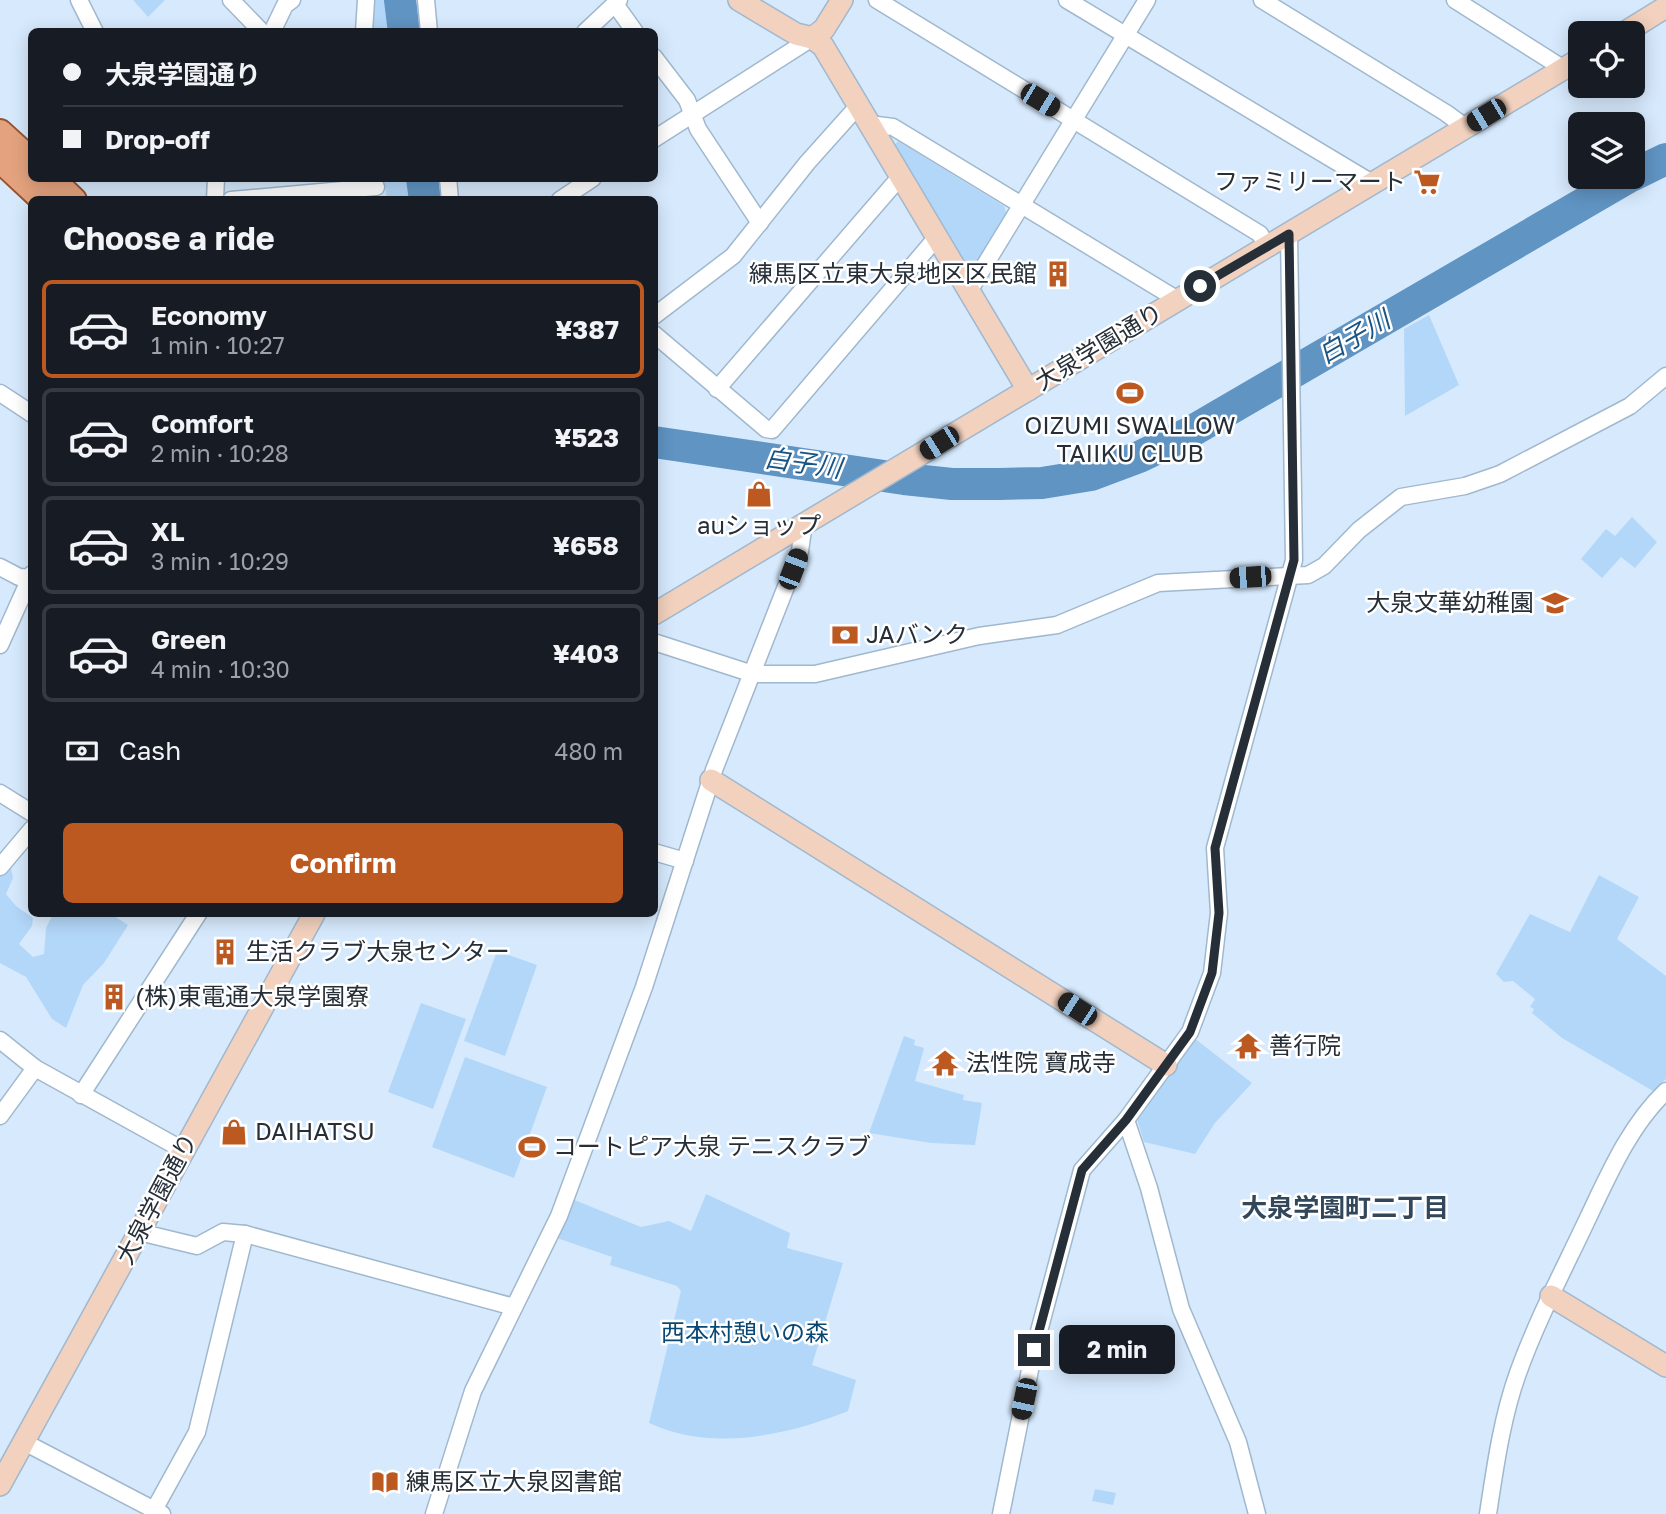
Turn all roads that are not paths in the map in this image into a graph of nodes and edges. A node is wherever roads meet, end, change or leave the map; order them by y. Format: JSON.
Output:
{"nodes":[{"id":1,"x":231,"y":0,"type":"edge"},
{"id":2,"x":292,"y":0,"type":"edge"},
{"id":3,"x":366,"y":0,"type":"edge"},
{"id":4,"x":426,"y":0,"type":"edge"},
{"id":5,"x":739,"y":0,"type":"edge"},
{"id":6,"x":842,"y":0,"type":"edge"},
{"id":7,"x":877,"y":0,"type":"edge"},
{"id":8,"x":1067,"y":0,"type":"edge"},
{"id":9,"x":1147,"y":0,"type":"edge"},
{"id":10,"x":1262,"y":0,"type":"edge"},
{"id":11,"x":1455,"y":0,"type":"edge"},
{"id":12,"x":83,"y":1,"type":"edge"},
{"id":13,"x":617,"y":2,"type":"edge"},
{"id":14,"x":1658,"y":6,"type":"edge"},
{"id":15,"x":1639,"y":21,"type":"edge"},
{"id":16,"x":93,"y":28,"type":"edge"},
{"id":17,"x":258,"y":28,"type":"edge"},
{"id":18,"x":274,"y":28,"type":"edge"},
{"id":19,"x":364,"y":28,"type":"edge"},
{"id":20,"x":429,"y":28,"type":"edge"},
{"id":21,"x":589,"y":28,"type":"edge"},
{"id":22,"x":633,"y":28,"type":"edge"},
{"id":23,"x":1125,"y":35,"type":"junction"},
{"id":24,"x":812,"y":38,"type":"junction"},
{"id":25,"x":658,"y":62,"type":"edge"},
{"id":26,"x":1568,"y":62,"type":"edge"},
{"id":27,"x":1568,"y":66,"type":"edge"},
{"id":28,"x":692,"y":114,"type":"junction"},
{"id":29,"x":864,"y":115,"type":"junction"},
{"id":30,"x":1074,"y":121,"type":"junction"},
{"id":31,"x":1465,"y":127,"type":"junction"},
{"id":32,"x":0,"y":132,"type":"edge"},
{"id":33,"x":658,"y":136,"type":"edge"},
{"id":34,"x":28,"y":156,"type":"edge"},
{"id":35,"x":0,"y":160,"type":"edge"},
{"id":36,"x":901,"y":177,"type":"junction"},
{"id":37,"x":55,"y":182,"type":"edge"},
{"id":38,"x":587,"y":182,"type":"edge"},
{"id":39,"x":1372,"y":183,"type":"junction"},
{"id":40,"x":377,"y":188,"type":"edge"},
{"id":41,"x":39,"y":196,"type":"edge"},
{"id":42,"x":70,"y":196,"type":"edge"},
{"id":43,"x":280,"y":196,"type":"edge"},
{"id":44,"x":566,"y":196,"type":"edge"},
{"id":45,"x":1022,"y":205,"type":"junction"},
{"id":46,"x":760,"y":223,"type":"junction"},
{"id":47,"x":1289,"y":234,"type":"junction"},
{"id":48,"x":937,"y":237,"type":"junction"},
{"id":49,"x":1266,"y":246,"type":"junction"},
{"id":50,"x":969,"y":291,"type":"junction"},
{"id":51,"x":1178,"y":300,"type":"junction"},
{"id":52,"x":658,"y":313,"type":"edge"},
{"id":53,"x":658,"y":337,"type":"edge"},
{"id":54,"x":1666,"y":376,"type":"edge"},
{"id":55,"x":717,"y":389,"type":"junction"},
{"id":56,"x":1028,"y":390,"type":"junction"},
{"id":57,"x":0,"y":393,"type":"edge"},
{"id":58,"x":28,"y":411,"type":"edge"},
{"id":59,"x":804,"y":523,"type":"junction"},
{"id":60,"x":0,"y":567,"type":"edge"},
{"id":61,"x":1291,"y":575,"type":"junction"},
{"id":62,"x":28,"y":577,"type":"edge"},
{"id":63,"x":28,"y":584,"type":"edge"},
{"id":64,"x":658,"y":612,"type":"edge"},
{"id":65,"x":658,"y":643,"type":"edge"},
{"id":66,"x":0,"y":645,"type":"edge"},
{"id":67,"x":753,"y":674,"type":"junction"},
{"id":68,"x":711,"y":780,"type":"junction"},
{"id":69,"x":0,"y":793,"type":"edge"},
{"id":70,"x":28,"y":810,"type":"edge"},
{"id":71,"x":28,"y":834,"type":"edge"},
{"id":72,"x":658,"y":853,"type":"edge"},
{"id":73,"x":685,"y":861,"type":"junction"},
{"id":74,"x":0,"y":867,"type":"edge"},
{"id":75,"x":196,"y":917,"type":"edge"},
{"id":76,"x":312,"y":917,"type":"edge"},
{"id":77,"x":0,"y":1040,"type":"edge"},
{"id":78,"x":1166,"y":1065,"type":"junction"},
{"id":79,"x":35,"y":1068,"type":"junction"},
{"id":80,"x":1666,"y":1091,"type":"edge"},
{"id":81,"x":81,"y":1095,"type":"junction"},
{"id":82,"x":0,"y":1116,"type":"edge"},
{"id":83,"x":1126,"y":1120,"type":"junction"},
{"id":84,"x":183,"y":1150,"type":"junction"},
{"id":85,"x":139,"y":1232,"type":"junction"},
{"id":86,"x":245,"y":1234,"type":"junction"},
{"id":87,"x":1551,"y":1296,"type":"junction"},
{"id":88,"x":514,"y":1307,"type":"junction"},
{"id":89,"x":1666,"y":1366,"type":"edge"},
{"id":90,"x":24,"y":1442,"type":"junction"},
{"id":91,"x":0,"y":1485,"type":"edge"},
{"id":92,"x":158,"y":1512,"type":"edge"},
{"id":93,"x":434,"y":1514,"type":"edge"},
{"id":94,"x":1001,"y":1514,"type":"edge"},
{"id":95,"x":1257,"y":1514,"type":"edge"},
{"id":96,"x":1488,"y":1514,"type":"edge"}],
"edges":[{"from":1,"to":17,"type":"street"},
{"from":2,"to":18,"type":"street"},
{"from":3,"to":19,"type":"street"},
{"from":4,"to":20,"type":"street"},
{"from":5,"to":24,"type":"street"},
{"from":6,"to":24,"type":"street"},
{"from":7,"to":30,"type":"street"},
{"from":8,"to":23,"type":"street"},
{"from":9,"to":23,"type":"street"},
{"from":10,"to":31,"type":"street"},
{"from":11,"to":26,"type":"street"},
{"from":12,"to":16,"type":"street"},
{"from":13,"to":21,"type":"street"},
{"from":13,"to":22,"type":"street"},
{"from":14,"to":15,"type":"street"},
{"from":23,"to":30,"type":"street"},
{"from":23,"to":39,"type":"street"},
{"from":24,"to":28,"type":"street"},
{"from":24,"to":29,"type":"street"},
{"from":25,"to":28,"type":"street"},
{"from":27,"to":31,"type":"street","name":"大泉学園通り"},
{"from":28,"to":33,"type":"street"},
{"from":28,"to":46,"type":"street"},
{"from":29,"to":36,"type":"street"},
{"from":29,"to":45,"type":"street"},
{"from":29,"to":46,"type":"street"},
{"from":30,"to":45,"type":"street"},
{"from":30,"to":49,"type":"street"},
{"from":31,"to":39,"type":"street","name":"大泉学園通り"},
{"from":32,"to":34,"type":"main road"},
{"from":35,"to":41,"type":"main road"},
{"from":36,"to":48,"type":"street"},
{"from":36,"to":55,"type":"street"},
{"from":37,"to":42,"type":"main road"},
{"from":38,"to":44,"type":"street"},
{"from":39,"to":47,"type":"street","name":"大泉学園通り"},
{"from":40,"to":43,"type":"street"},
{"from":45,"to":50,"type":"street"},
{"from":45,"to":51,"type":"street"},
{"from":46,"to":52,"type":"street"},
{"from":47,"to":49,"type":"street","name":"大泉学園通り"},
{"from":47,"to":61,"type":"street"},
{"from":48,"to":50,"type":"street"},
{"from":48,"to":55,"type":"street"},
{"from":49,"to":51,"type":"street","name":"大泉学園通り"},
{"from":50,"to":56,"type":"street"},
{"from":51,"to":56,"type":"street","name":"大泉学園通り"},
{"from":53,"to":55,"type":"street"},
{"from":54,"to":61,"type":"street"},
{"from":56,"to":59,"type":"street","name":"大泉学園通り"},
{"from":57,"to":58,"type":"street"},
{"from":59,"to":64,"type":"street","name":"大泉学園通り"},
{"from":59,"to":67,"type":"street"},
{"from":60,"to":62,"type":"street"},
{"from":61,"to":67,"type":"street"},
{"from":61,"to":78,"type":"street"},
{"from":63,"to":66,"type":"street"},
{"from":65,"to":67,"type":"street"},
{"from":67,"to":68,"type":"street"},
{"from":68,"to":73,"type":"street"},
{"from":68,"to":78,"type":"street"},
{"from":69,"to":70,"type":"street"},
{"from":71,"to":74,"type":"street"},
{"from":72,"to":73,"type":"street"},
{"from":73,"to":88,"type":"street"},
{"from":75,"to":81,"type":"street"},
{"from":76,"to":84,"type":"street","name":"大泉学園通り"},
{"from":77,"to":79,"type":"street"},
{"from":78,"to":83,"type":"street"},
{"from":79,"to":81,"type":"street"},
{"from":79,"to":82,"type":"street"},
{"from":80,"to":87,"type":"street"},
{"from":81,"to":84,"type":"street"},
{"from":83,"to":94,"type":"street"},
{"from":83,"to":95,"type":"street"},
{"from":84,"to":85,"type":"street","name":"大泉学園通り"},
{"from":85,"to":86,"type":"street"},
{"from":85,"to":90,"type":"street","name":"大泉学園通り"},
{"from":86,"to":88,"type":"street"},
{"from":86,"to":92,"type":"street"},
{"from":87,"to":89,"type":"street"},
{"from":87,"to":96,"type":"street"},
{"from":88,"to":93,"type":"street"},
{"from":90,"to":91,"type":"street","name":"大泉学園通り"},
{"from":90,"to":92,"type":"street"}]}
